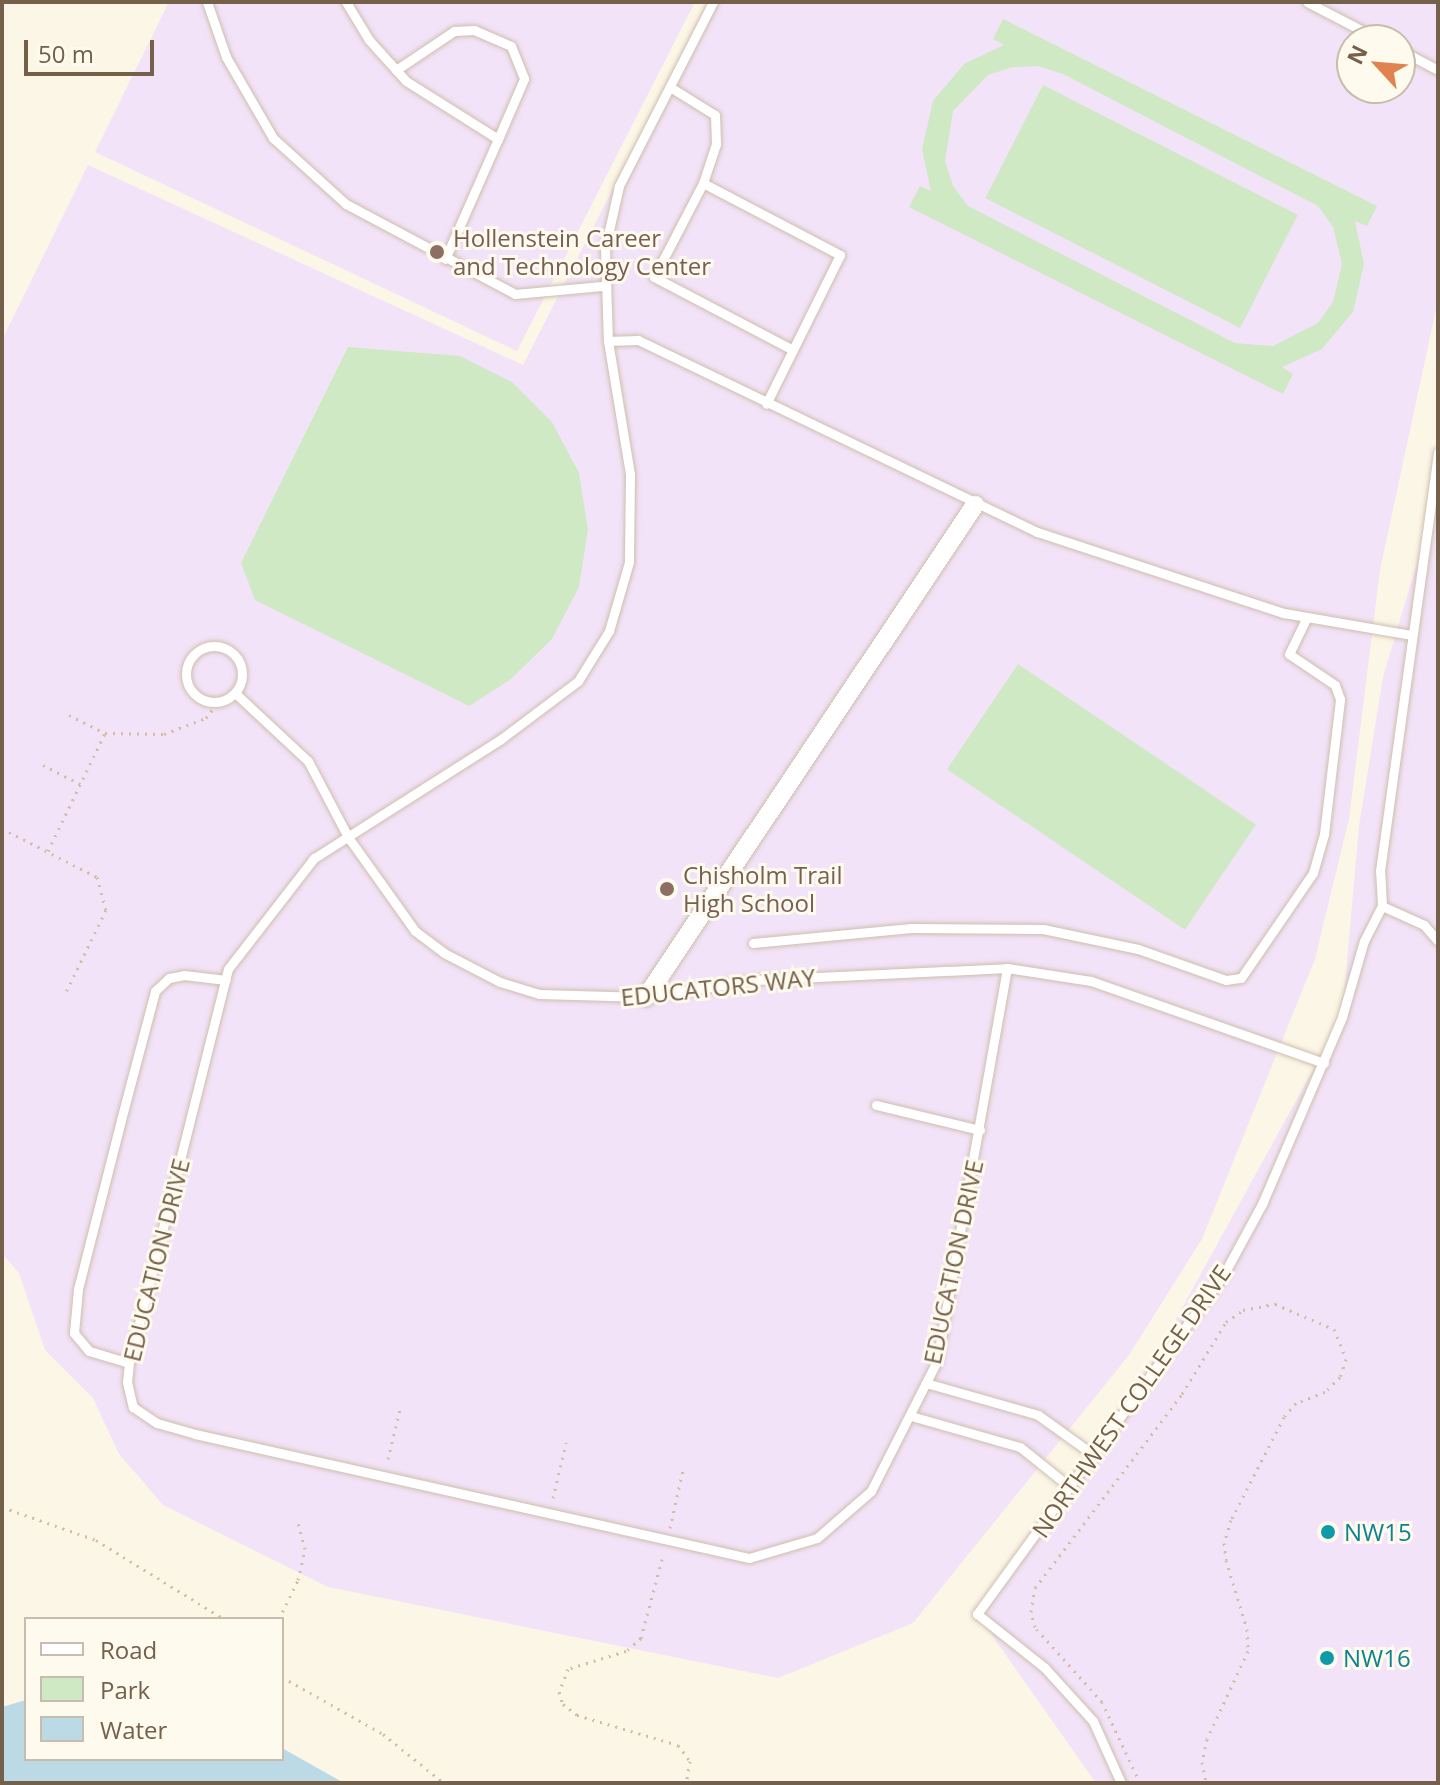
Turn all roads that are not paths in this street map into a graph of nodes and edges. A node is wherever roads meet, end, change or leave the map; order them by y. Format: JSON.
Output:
{"nodes":[{"id":1,"x":207,"y":2,"type":"edge"},
{"id":2,"x":346,"y":2,"type":"edge"},
{"id":3,"x":713,"y":2,"type":"edge"},
{"id":4,"x":1307,"y":2,"type":"edge"},
{"id":5,"x":1349,"y":24,"type":"edge"},
{"id":6,"x":1416,"y":58,"type":"edge"},
{"id":7,"x":396,"y":70,"type":"junction"},
{"id":8,"x":1438,"y":70,"type":"edge"},
{"id":9,"x":670,"y":87,"type":"junction"},
{"id":10,"x":498,"y":139,"type":"junction"},
{"id":11,"x":703,"y":183,"type":"junction"},
{"id":12,"x":445,"y":259,"type":"junction"},
{"id":13,"x":602,"y":286,"type":"junction"},
{"id":14,"x":608,"y":341,"type":"junction"},
{"id":15,"x":793,"y":350,"type":"junction"},
{"id":16,"x":766,"y":404,"type":"junction"},
{"id":17,"x":1438,"y":452,"type":"edge"},
{"id":18,"x":975,"y":505,"type":"junction"},
{"id":19,"x":1307,"y":617,"type":"junction"},
{"id":20,"x":1412,"y":635,"type":"junction"},
{"id":21,"x":235,"y":693,"type":"junction"},
{"id":22,"x":348,"y":837,"type":"junction"},
{"id":23,"x":1382,"y":906,"type":"junction"},
{"id":24,"x":1424,"y":925,"type":"junction"},
{"id":25,"x":1438,"y":928,"type":"edge"},
{"id":26,"x":1438,"y":941,"type":"edge"},
{"id":27,"x":753,"y":943,"type":"dead end"},
{"id":28,"x":1007,"y":968,"type":"junction"},
{"id":29,"x":226,"y":980,"type":"junction"},
{"id":30,"x":646,"y":997,"type":"junction"},
{"id":31,"x":1324,"y":1063,"type":"junction"},
{"id":32,"x":876,"y":1105,"type":"dead end"},
{"id":33,"x":980,"y":1130,"type":"junction"},
{"id":34,"x":129,"y":1363,"type":"junction"},
{"id":35,"x":926,"y":1383,"type":"junction"},
{"id":36,"x":911,"y":1416,"type":"junction"},
{"id":37,"x":1095,"y":1456,"type":"junction"},
{"id":38,"x":1071,"y":1488,"type":"junction"},
{"id":39,"x":1121,"y":1783,"type":"edge"}],
"edges":[{"from":1,"to":12,"type":"lane"},
{"from":2,"to":7,"type":"lane"},
{"from":3,"to":9,"type":"lane","name":"EDUCATION DRIVE"},
{"from":4,"to":5,"type":"lane"},
{"from":6,"to":8,"type":"lane"},
{"from":7,"to":10,"type":"lane"},
{"from":7,"to":10,"type":"lane"},
{"from":9,"to":11,"type":"lane"},
{"from":9,"to":13,"type":"lane","name":"EDUCATION DRIVE"},
{"from":10,"to":12,"type":"lane"},
{"from":11,"to":15,"type":"lane"},
{"from":11,"to":15,"type":"lane"},
{"from":12,"to":13,"type":"lane"},
{"from":13,"to":14,"type":"lane","name":"EDUCATION DRIVE"},
{"from":14,"to":16,"type":"lane"},
{"from":14,"to":22,"type":"lane","name":"EDUCATION DRIVE"},
{"from":15,"to":16,"type":"lane"},
{"from":16,"to":18,"type":"lane"},
{"from":17,"to":20,"type":"lane","name":"NORTHWEST COLLEGE DRIVE"},
{"from":18,"to":19,"type":"lane"},
{"from":18,"to":30,"type":"street"},
{"from":19,"to":20,"type":"lane"},
{"from":19,"to":27,"type":"lane"},
{"from":20,"to":23,"type":"lane","name":"NORTHWEST COLLEGE DRIVE"},
{"from":21,"to":21,"type":"lane"},
{"from":21,"to":22,"type":"lane","name":"EDUCATORS WAY"},
{"from":22,"to":29,"type":"lane","name":"EDUCATION DRIVE"},
{"from":22,"to":30,"type":"lane","name":"EDUCATORS WAY"},
{"from":23,"to":24,"type":"lane"},
{"from":23,"to":31,"type":"lane","name":"NORTHWEST COLLEGE DRIVE"},
{"from":24,"to":25,"type":"lane"},
{"from":24,"to":26,"type":"lane"},
{"from":28,"to":30,"type":"lane","name":"EDUCATORS WAY"},
{"from":28,"to":31,"type":"lane","name":"EDUCATORS WAY"},
{"from":28,"to":33,"type":"lane","name":"EDUCATION DRIVE"},
{"from":29,"to":34,"type":"lane","name":"EDUCATION DRIVE"},
{"from":29,"to":34,"type":"lane"},
{"from":31,"to":37,"type":"lane","name":"NORTHWEST COLLEGE DRIVE"},
{"from":32,"to":33,"type":"lane"},
{"from":33,"to":35,"type":"lane","name":"EDUCATION DRIVE"},
{"from":34,"to":36,"type":"lane","name":"EDUCATION DRIVE"},
{"from":35,"to":36,"type":"lane","name":"EDUCATION DRIVE"},
{"from":35,"to":37,"type":"lane"},
{"from":36,"to":38,"type":"lane"},
{"from":37,"to":38,"type":"lane","name":"NORTHWEST COLLEGE DRIVE"},
{"from":38,"to":39,"type":"lane","name":"NORTHWEST COLLEGE DRIVE"}]}
